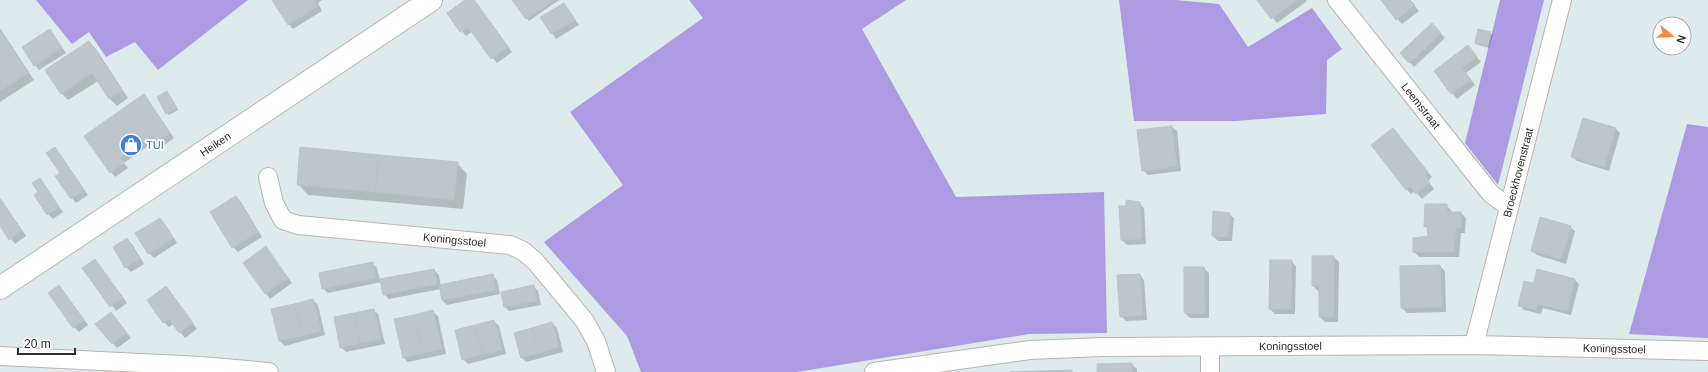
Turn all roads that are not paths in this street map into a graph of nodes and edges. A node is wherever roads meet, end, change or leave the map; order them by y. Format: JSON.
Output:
{"nodes":[{"id":1,"x":431,"y":0,"type":"edge"},
{"id":2,"x":1337,"y":0,"type":"edge"},
{"id":3,"x":1562,"y":0,"type":"edge"},
{"id":4,"x":268,"y":177,"type":"dead end"},
{"id":5,"x":1509,"y":207,"type":"junction"},
{"id":6,"x":0,"y":288,"type":"edge"},
{"id":7,"x":1474,"y":345,"type":"junction"},
{"id":8,"x":1210,"y":346,"type":"junction"},
{"id":9,"x":1708,"y":351,"type":"edge"},
{"id":10,"x":0,"y":356,"type":"edge"},
{"id":11,"x":39,"y":365,"type":"edge"},
{"id":12,"x":925,"y":368,"type":"edge"},
{"id":13,"x":269,"y":372,"type":"edge"},
{"id":14,"x":606,"y":372,"type":"edge"},
{"id":15,"x":874,"y":372,"type":"edge"},
{"id":16,"x":1210,"y":372,"type":"edge"}],
"edges":[{"from":1,"to":6,"type":"main road","name":"Heiken"},
{"from":2,"to":5,"type":"street","name":"Leemstraat"},
{"from":3,"to":5,"type":"street","name":"Broeckhovenstraat"},
{"from":4,"to":14,"type":"street","name":"Koningsstoel"},
{"from":5,"to":7,"type":"street","name":"Broeckhovenstraat"},
{"from":7,"to":8,"type":"street","name":"Koningsstoel"},
{"from":7,"to":9,"type":"street","name":"Koningsstoel"},
{"from":8,"to":12,"type":"street","name":"Koningsstoel"},
{"from":8,"to":16,"type":"street"},
{"from":10,"to":11,"type":"street"},
{"from":11,"to":13,"type":"street"},
{"from":12,"to":15,"type":"street","name":"Koningsstoel"}]}
